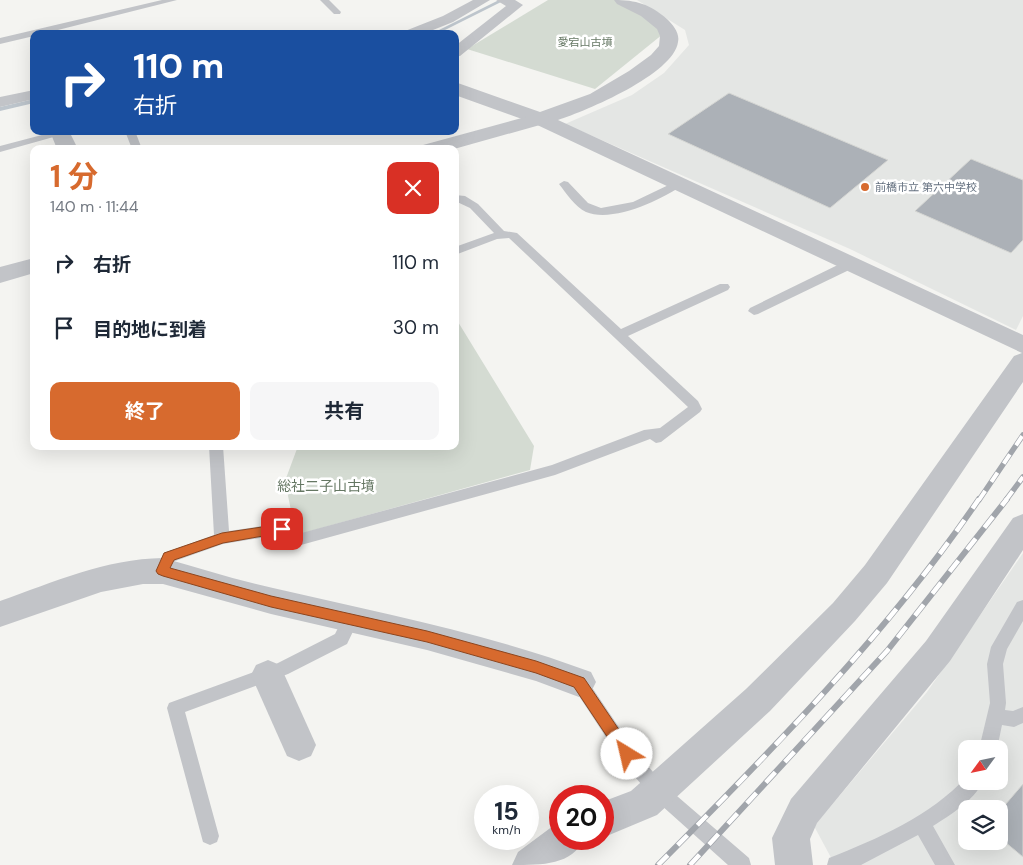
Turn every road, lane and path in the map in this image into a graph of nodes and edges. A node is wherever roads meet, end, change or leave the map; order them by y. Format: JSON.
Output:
{"nodes":[{"id":1,"x":172,"y":0,"type":"edge"},
{"id":2,"x":324,"y":0,"type":"edge"},
{"id":3,"x":483,"y":0,"type":"edge"},
{"id":4,"x":503,"y":0,"type":"edge"},
{"id":5,"x":623,"y":0,"type":"edge"},
{"id":6,"x":144,"y":3,"type":"edge"},
{"id":7,"x":336,"y":12,"type":"dead end"},
{"id":8,"x":42,"y":30,"type":"edge"},
{"id":9,"x":420,"y":30,"type":"edge"},
{"id":10,"x":30,"y":33,"type":"edge"},
{"id":11,"x":0,"y":41,"type":"edge"},
{"id":12,"x":459,"y":50,"type":"edge"},
{"id":13,"x":459,"y":89,"type":"edge"},
{"id":14,"x":30,"y":95,"type":"edge"},
{"id":15,"x":0,"y":102,"type":"edge"},
{"id":16,"x":540,"y":119,"type":"junction"},
{"id":17,"x":66,"y":138,"type":"edge"},
{"id":18,"x":445,"y":145,"type":"edge"},
{"id":19,"x":0,"y":149,"type":"edge"},
{"id":20,"x":679,"y":183,"type":"junction"},
{"id":21,"x":564,"y":184,"type":"dead end"},
{"id":22,"x":459,"y":197,"type":"edge"},
{"id":23,"x":502,"y":234,"type":"junction"},
{"id":24,"x":459,"y":250,"type":"edge"},
{"id":25,"x":850,"y":263,"type":"junction"},
{"id":26,"x":30,"y":266,"type":"edge"},
{"id":27,"x":0,"y":275,"type":"edge"},
{"id":28,"x":724,"y":287,"type":"dead end"},
{"id":29,"x":754,"y":311,"type":"dead end"},
{"id":30,"x":619,"y":335,"type":"junction"},
{"id":31,"x":1023,"y":346,"type":"edge"},
{"id":32,"x":1023,"y":362,"type":"edge"},
{"id":33,"x":216,"y":450,"type":"edge"},
{"id":34,"x":1023,"y":526,"type":"edge"},
{"id":35,"x":222,"y":538,"type":"junction"},
{"id":36,"x":163,"y":571,"type":"junction"},
{"id":37,"x":1023,"y":608,"type":"edge"},
{"id":38,"x":0,"y":614,"type":"edge"},
{"id":39,"x":351,"y":619,"type":"junction"},
{"id":40,"x":268,"y":675,"type":"junction"},
{"id":41,"x":579,"y":682,"type":"joint"},
{"id":42,"x":1023,"y":714,"type":"edge"},
{"id":43,"x":995,"y":718,"type":"junction"},
{"id":44,"x":990,"y":740,"type":"edge"},
{"id":45,"x":299,"y":745,"type":"dead end"},
{"id":46,"x":657,"y":790,"type":"junction"},
{"id":47,"x":965,"y":790,"type":"edge"},
{"id":48,"x":614,"y":815,"type":"edge"},
{"id":49,"x":922,"y":823,"type":"junction"},
{"id":50,"x":210,"y":836,"type":"dead end"},
{"id":51,"x":551,"y":850,"type":"edge"},
{"id":52,"x":531,"y":865,"type":"edge"},
{"id":53,"x":742,"y":865,"type":"edge"},
{"id":54,"x":794,"y":865,"type":"edge"},
{"id":55,"x":836,"y":865,"type":"edge"},
{"id":56,"x":946,"y":865,"type":"edge"}],
"edges":[{"from":1,"to":6,"type":"lane"},
{"from":2,"to":7,"type":"lane"},
{"from":3,"to":9,"type":"street"},
{"from":4,"to":12,"type":"street"},
{"from":5,"to":16,"type":"street"},
{"from":6,"to":8,"type":"lane"},
{"from":10,"to":11,"type":"lane"},
{"from":13,"to":16,"type":"street"},
{"from":14,"to":15,"type":"street"},
{"from":16,"to":18,"type":"street"},
{"from":16,"to":20,"type":"street"},
{"from":17,"to":19,"type":"lane"},
{"from":20,"to":21,"type":"lane"},
{"from":20,"to":25,"type":"street"},
{"from":22,"to":23,"type":"lane"},
{"from":23,"to":24,"type":"lane"},
{"from":23,"to":30,"type":"lane"},
{"from":25,"to":29,"type":"lane"},
{"from":25,"to":31,"type":"street"},
{"from":26,"to":27,"type":"street"},
{"from":28,"to":30,"type":"lane"},
{"from":30,"to":35,"type":"lane"},
{"from":32,"to":46,"type":"street"},
{"from":33,"to":35,"type":"lane"},
{"from":34,"to":54,"type":"street"},
{"from":35,"to":36,"type":"lane"},
{"from":36,"to":38,"type":"street"},
{"from":36,"to":39,"type":"street"},
{"from":37,"to":43,"type":"lane"},
{"from":39,"to":40,"type":"lane"},
{"from":39,"to":41,"type":"street"},
{"from":40,"to":45,"type":"street"},
{"from":40,"to":50,"type":"lane"},
{"from":41,"to":46,"type":"lane"},
{"from":42,"to":43,"type":"lane"},
{"from":43,"to":44,"type":"lane"},
{"from":46,"to":48,"type":"street"},
{"from":46,"to":53,"type":"lane"},
{"from":47,"to":49,"type":"lane"},
{"from":49,"to":55,"type":"lane"},
{"from":49,"to":56,"type":"lane"},
{"from":51,"to":52,"type":"street"}]}
